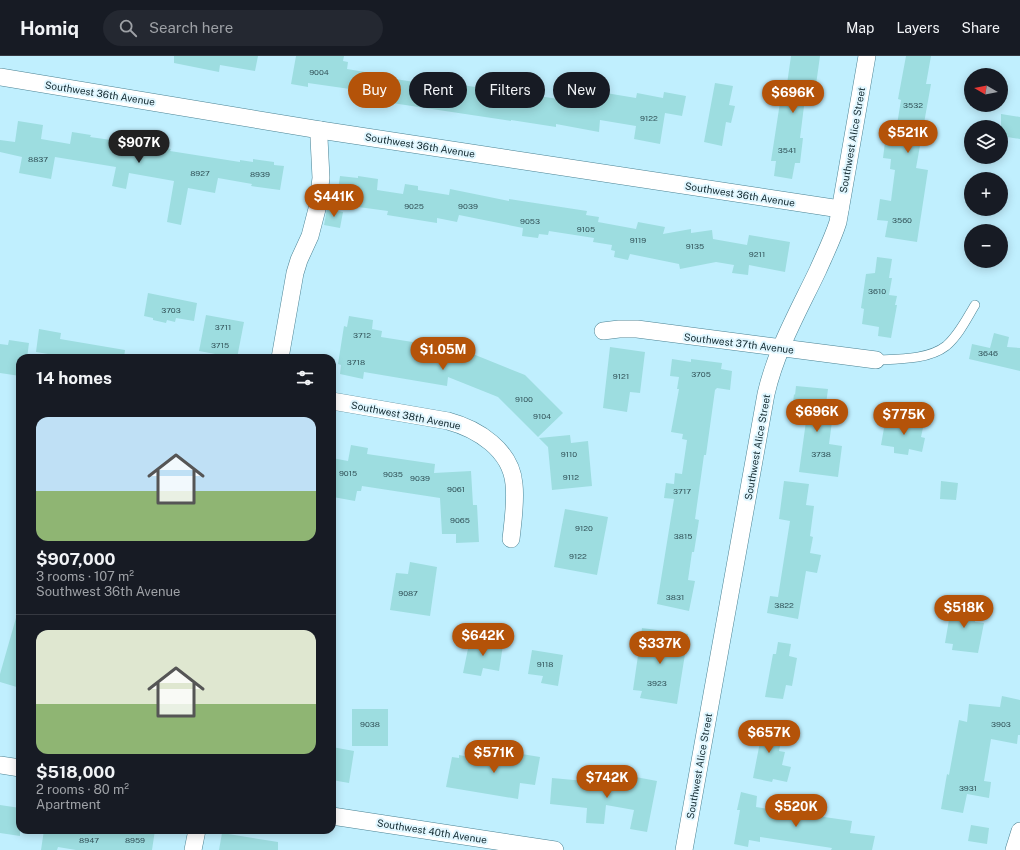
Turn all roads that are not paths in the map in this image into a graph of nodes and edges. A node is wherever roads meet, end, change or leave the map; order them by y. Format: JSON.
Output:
{"nodes":[{"id":1,"x":867,"y":56,"type":"edge"},
{"id":2,"x":0,"y":77,"type":"edge"},
{"id":3,"x":320,"y":130,"type":"junction"},
{"id":4,"x":840,"y":209,"type":"junction"},
{"id":5,"x":975,"y":304,"type":"dead end"},
{"id":6,"x":603,"y":331,"type":"dead end"},
{"id":7,"x":781,"y":348,"type":"junction"},
{"id":8,"x":281,"y":354,"type":"edge"},
{"id":9,"x":876,"y":360,"type":"joint"},
{"id":10,"x":336,"y":402,"type":"edge"},
{"id":11,"x":511,"y":539,"type":"dead end"},
{"id":12,"x":0,"y":765,"type":"edge"},
{"id":13,"x":16,"y":767,"type":"edge"},
{"id":14,"x":336,"y":817,"type":"edge"},
{"id":15,"x":1020,"y":831,"type":"edge"},
{"id":16,"x":196,"y":834,"type":"edge"},
{"id":17,"x":193,"y":850,"type":"edge"},
{"id":18,"x":555,"y":850,"type":"edge"},
{"id":19,"x":684,"y":850,"type":"edge"},
{"id":20,"x":1014,"y":850,"type":"edge"}],
"edges":[{"from":1,"to":4,"type":"street","name":"Southwest Alice Street"},
{"from":2,"to":3,"type":"street","name":"Southwest 36th Avenue"},
{"from":3,"to":4,"type":"street","name":"Southwest 36th Avenue"},
{"from":3,"to":8,"type":"street"},
{"from":4,"to":7,"type":"street","name":"Southwest Alice Street"},
{"from":5,"to":9,"type":"lane"},
{"from":6,"to":7,"type":"street","name":"Southwest 37th Avenue"},
{"from":7,"to":9,"type":"street","name":"Southwest 37th Avenue"},
{"from":7,"to":19,"type":"street","name":"Southwest Alice Street"},
{"from":10,"to":11,"type":"street","name":"Southwest 38th Avenue"},
{"from":12,"to":13,"type":"street"},
{"from":14,"to":18,"type":"street","name":"Southwest 40th Avenue"},
{"from":15,"to":20,"type":"street"},
{"from":16,"to":17,"type":"street"}]}
